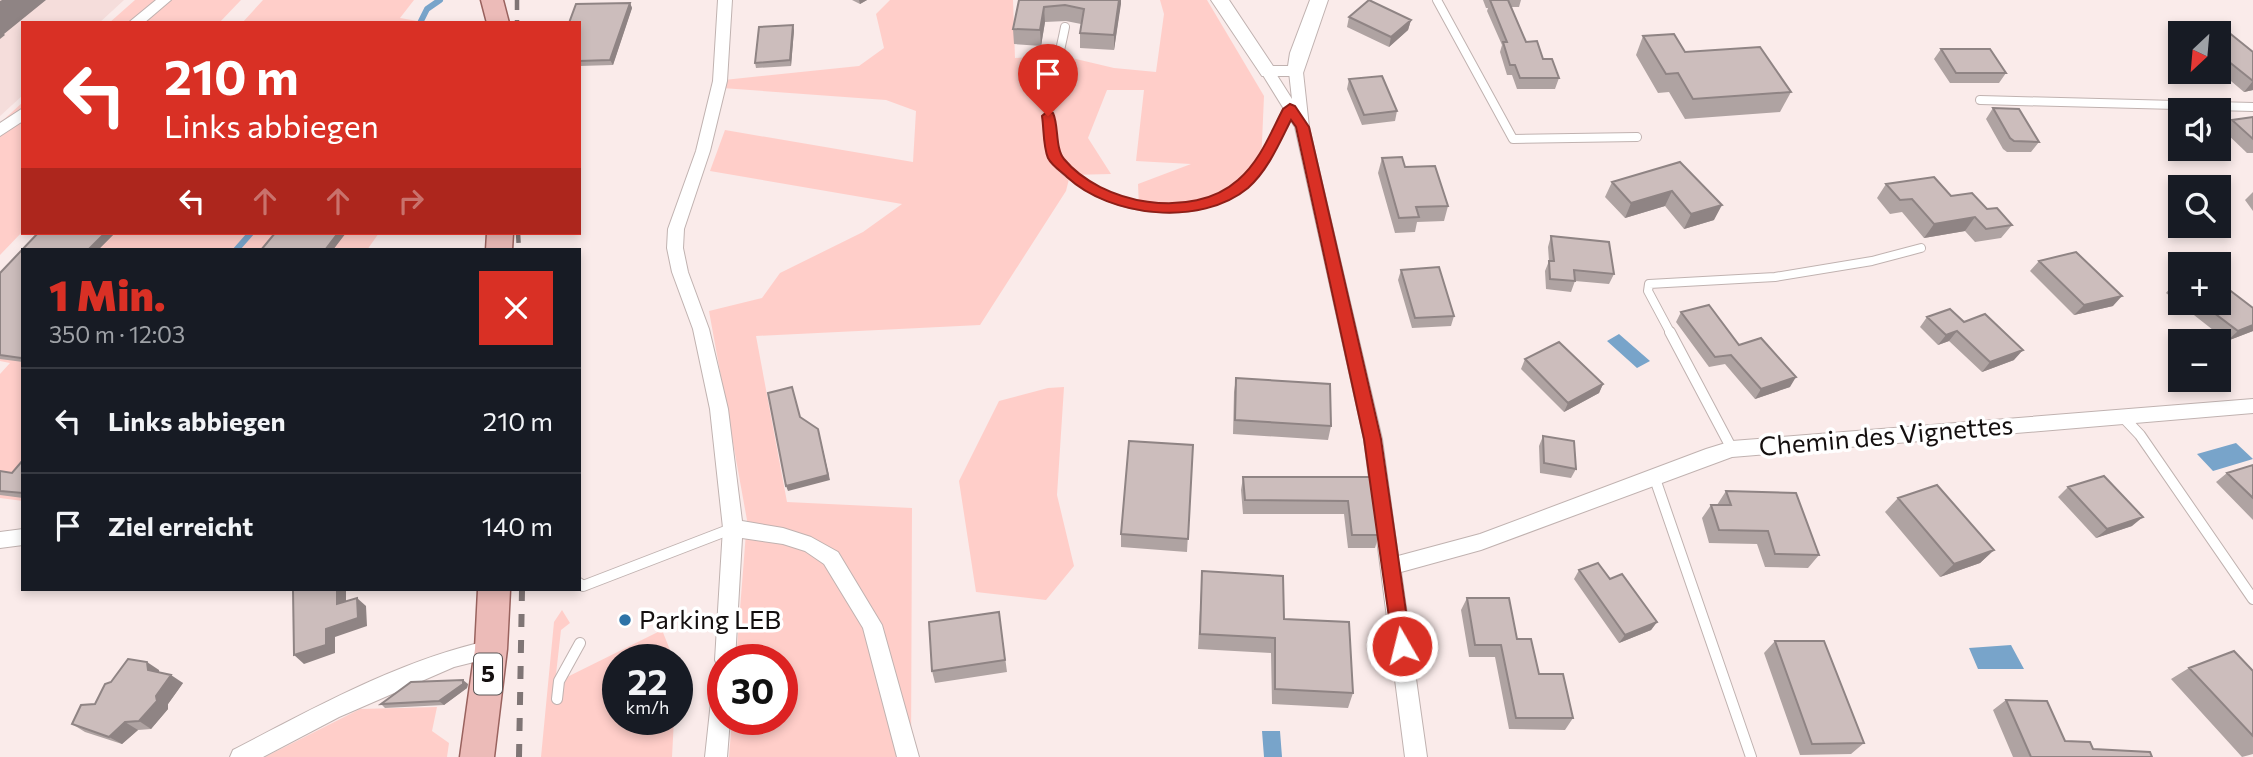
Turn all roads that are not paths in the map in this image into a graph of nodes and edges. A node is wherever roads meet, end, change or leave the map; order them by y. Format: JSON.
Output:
{"nodes":[{"id":1,"x":164,"y":0,"type":"edge"},
{"id":2,"x":492,"y":0,"type":"edge"},
{"id":3,"x":725,"y":0,"type":"edge"},
{"id":4,"x":1220,"y":0,"type":"edge"},
{"id":5,"x":1319,"y":0,"type":"edge"},
{"id":6,"x":1437,"y":0,"type":"edge"},
{"id":7,"x":138,"y":21,"type":"edge"},
{"id":8,"x":497,"y":21,"type":"edge"},
{"id":9,"x":1065,"y":27,"type":"dead end"},
{"id":10,"x":1268,"y":72,"type":"junction"},
{"id":11,"x":1296,"y":72,"type":"junction"},
{"id":12,"x":1980,"y":100,"type":"dead end"},
{"id":13,"x":2253,"y":107,"type":"edge"},
{"id":14,"x":1290,"y":109,"type":"junction"},
{"id":15,"x":21,"y":115,"type":"edge"},
{"id":16,"x":1302,"y":127,"type":"junction"},
{"id":17,"x":0,"y":131,"type":"edge"},
{"id":18,"x":1637,"y":137,"type":"dead end"},
{"id":19,"x":1921,"y":248,"type":"dead end"},
{"id":20,"x":2253,"y":406,"type":"edge"},
{"id":21,"x":2123,"y":416,"type":"junction"},
{"id":22,"x":1732,"y":449,"type":"junction"},
{"id":23,"x":1654,"y":476,"type":"junction"},
{"id":24,"x":733,"y":528,"type":"junction"},
{"id":25,"x":21,"y":537,"type":"edge"},
{"id":26,"x":0,"y":540,"type":"edge"},
{"id":27,"x":1392,"y":566,"type":"junction"},
{"id":28,"x":581,"y":584,"type":"edge"},
{"id":29,"x":494,"y":591,"type":"edge"},
{"id":30,"x":2253,"y":598,"type":"edge"},
{"id":31,"x":580,"y":643,"type":"dead end"},
{"id":32,"x":726,"y":644,"type":"edge"},
{"id":33,"x":491,"y":649,"type":"junction"},
{"id":34,"x":556,"y":699,"type":"dead end"},
{"id":35,"x":718,"y":735,"type":"edge"},
{"id":36,"x":241,"y":757,"type":"edge"},
{"id":37,"x":477,"y":757,"type":"edge"},
{"id":38,"x":716,"y":757,"type":"edge"},
{"id":39,"x":908,"y":757,"type":"edge"},
{"id":40,"x":1416,"y":757,"type":"edge"},
{"id":41,"x":1751,"y":757,"type":"edge"}],
"edges":[{"from":1,"to":7,"type":"street"},
{"from":2,"to":8,"type":"main road"},
{"from":3,"to":24,"type":"street"},
{"from":4,"to":10,"type":"street"},
{"from":5,"to":11,"type":"street"},
{"from":6,"to":18,"type":"lane"},
{"from":9,"to":14,"type":"lane"},
{"from":10,"to":11,"type":"street"},
{"from":10,"to":14,"type":"street"},
{"from":11,"to":16,"type":"street"},
{"from":12,"to":13,"type":"lane"},
{"from":14,"to":16,"type":"street"},
{"from":15,"to":17,"type":"street"},
{"from":16,"to":27,"type":"street"},
{"from":19,"to":22,"type":"lane"},
{"from":20,"to":21,"type":"street","name":"Chemin des Vignettes"},
{"from":21,"to":22,"type":"street","name":"Chemin des Vignettes"},
{"from":21,"to":30,"type":"lane"},
{"from":22,"to":23,"type":"street","name":"Chemin des Vignettes"},
{"from":23,"to":27,"type":"street","name":"Chemin des Vignettes"},
{"from":23,"to":41,"type":"lane"},
{"from":24,"to":28,"type":"lane"},
{"from":24,"to":32,"type":"street"},
{"from":24,"to":39,"type":"street"},
{"from":25,"to":26,"type":"street"},
{"from":27,"to":40,"type":"street"},
{"from":29,"to":33,"type":"main road","number":"5"},
{"from":31,"to":34,"type":"lane"},
{"from":33,"to":36,"type":"street"},
{"from":33,"to":37,"type":"main road","number":"5"},
{"from":35,"to":38,"type":"street"}]}
